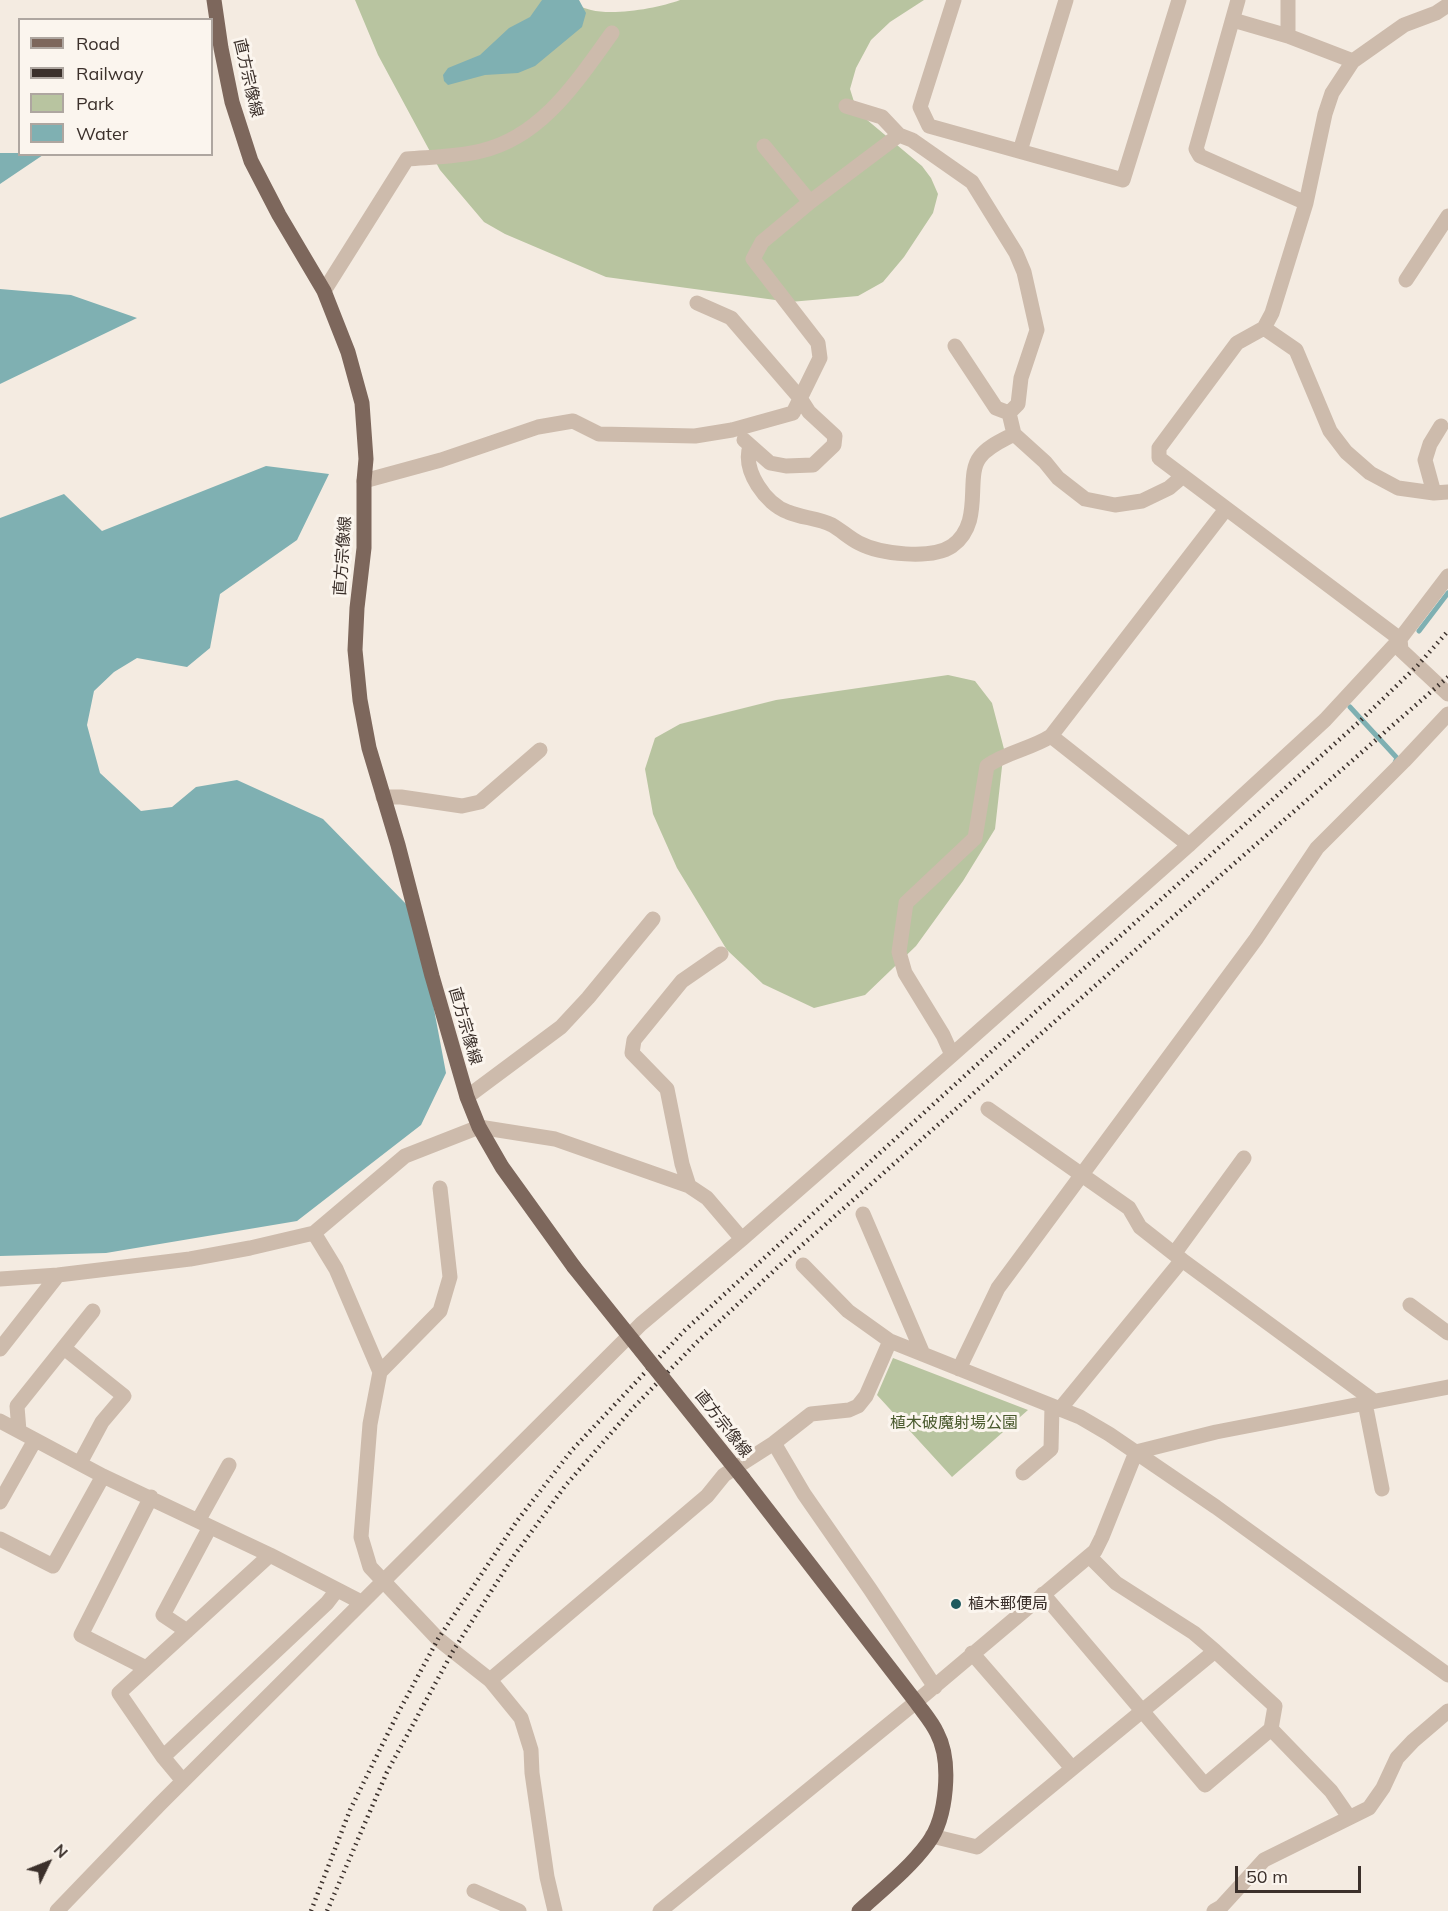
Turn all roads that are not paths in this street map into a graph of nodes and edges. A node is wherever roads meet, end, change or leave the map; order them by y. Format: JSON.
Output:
{"nodes":[{"id":1,"x":214,"y":0,"type":"edge"},
{"id":2,"x":954,"y":0,"type":"edge"},
{"id":3,"x":1066,"y":0,"type":"edge"},
{"id":4,"x":1179,"y":0,"type":"edge"},
{"id":5,"x":1238,"y":0,"type":"edge"},
{"id":6,"x":1288,"y":0,"type":"edge"},
{"id":7,"x":1448,"y":6,"type":"edge"},
{"id":8,"x":1233,"y":20,"type":"junction"},
{"id":9,"x":612,"y":33,"type":"dead end"},
{"id":10,"x":1288,"y":36,"type":"junction"},
{"id":11,"x":1353,"y":61,"type":"junction"},
{"id":12,"x":846,"y":106,"type":"dead end"},
{"id":13,"x":899,"y":135,"type":"junction"},
{"id":14,"x":764,"y":146,"type":"dead end"},
{"id":15,"x":1020,"y":151,"type":"junction"},
{"id":16,"x":810,"y":202,"type":"junction"},
{"id":17,"x":1306,"y":203,"type":"junction"},
{"id":18,"x":1448,"y":216,"type":"edge"},
{"id":19,"x":1406,"y":280,"type":"dead end"},
{"id":20,"x":324,"y":291,"type":"junction"},
{"id":21,"x":697,"y":303,"type":"dead end"},
{"id":22,"x":1264,"y":328,"type":"junction"},
{"id":23,"x":955,"y":346,"type":"dead end"},
{"id":24,"x":800,"y":398,"type":"junction"},
{"id":25,"x":1009,"y":413,"type":"junction"},
{"id":26,"x":1441,"y":426,"type":"dead end"},
{"id":27,"x":732,"y":430,"type":"junction"},
{"id":28,"x":1014,"y":434,"type":"junction"},
{"id":29,"x":750,"y":446,"type":"junction"},
{"id":30,"x":1183,"y":476,"type":"junction"},
{"id":31,"x":364,"y":481,"type":"junction"},
{"id":32,"x":1441,"y":493,"type":"edge"},
{"id":33,"x":1226,"y":509,"type":"junction"},
{"id":34,"x":1448,"y":576,"type":"edge"},
{"id":35,"x":1400,"y":639,"type":"junction"},
{"id":36,"x":1448,"y":694,"type":"edge"},
{"id":37,"x":1448,"y":714,"type":"edge"},
{"id":38,"x":1051,"y":736,"type":"junction"},
{"id":39,"x":540,"y":750,"type":"dead end"},
{"id":40,"x":383,"y":797,"type":"junction"},
{"id":41,"x":1189,"y":845,"type":"junction"},
{"id":42,"x":653,"y":919,"type":"dead end"},
{"id":43,"x":721,"y":954,"type":"dead end"},
{"id":44,"x":952,"y":1054,"type":"junction"},
{"id":45,"x":467,"y":1097,"type":"junction"},
{"id":46,"x":988,"y":1109,"type":"dead end"},
{"id":47,"x":479,"y":1127,"type":"junction"},
{"id":48,"x":1244,"y":1158,"type":"dead end"},
{"id":49,"x":1081,"y":1176,"type":"junction"},
{"id":50,"x":689,"y":1186,"type":"junction"},
{"id":51,"x":440,"y":1188,"type":"dead end"},
{"id":52,"x":863,"y":1214,"type":"dead end"},
{"id":53,"x":314,"y":1233,"type":"junction"},
{"id":54,"x":742,"y":1239,"type":"junction"},
{"id":55,"x":1178,"y":1257,"type":"junction"},
{"id":56,"x":803,"y":1265,"type":"dead end"},
{"id":57,"x":58,"y":1275,"type":"junction"},
{"id":58,"x":0,"y":1279,"type":"edge"},
{"id":59,"x":1410,"y":1305,"type":"dead end"},
{"id":60,"x":93,"y":1311,"type":"dead end"},
{"id":61,"x":1448,"y":1333,"type":"edge"},
{"id":62,"x":890,"y":1341,"type":"junction"},
{"id":63,"x":64,"y":1348,"type":"junction"},
{"id":64,"x":0,"y":1349,"type":"edge"},
{"id":65,"x":923,"y":1354,"type":"junction"},
{"id":66,"x":959,"y":1370,"type":"junction"},
{"id":67,"x":380,"y":1372,"type":"junction"},
{"id":68,"x":1448,"y":1387,"type":"edge"},
{"id":69,"x":1369,"y":1402,"type":"junction"},
{"id":70,"x":1056,"y":1408,"type":"junction"},
{"id":71,"x":0,"y":1421,"type":"edge"},
{"id":72,"x":19,"y":1431,"type":"junction"},
{"id":73,"x":35,"y":1440,"type":"junction"},
{"id":74,"x":774,"y":1443,"type":"junction"},
{"id":75,"x":1136,"y":1452,"type":"junction"},
{"id":76,"x":80,"y":1463,"type":"junction"},
{"id":77,"x":229,"y":1465,"type":"dead end"},
{"id":78,"x":1023,"y":1473,"type":"dead end"},
{"id":79,"x":103,"y":1476,"type":"junction"},
{"id":80,"x":1382,"y":1488,"type":"dead end"},
{"id":81,"x":151,"y":1497,"type":"junction"},
{"id":82,"x":0,"y":1502,"type":"edge"},
{"id":83,"x":204,"y":1524,"type":"junction"},
{"id":84,"x":0,"y":1539,"type":"edge"},
{"id":85,"x":270,"y":1555,"type":"junction"},
{"id":86,"x":1089,"y":1556,"type":"junction"},
{"id":87,"x":382,"y":1583,"type":"junction"},
{"id":88,"x":337,"y":1590,"type":"junction"},
{"id":89,"x":1043,"y":1594,"type":"junction"},
{"id":90,"x":361,"y":1602,"type":"junction"},
{"id":91,"x":187,"y":1631,"type":"junction"},
{"id":92,"x":1215,"y":1651,"type":"junction"},
{"id":93,"x":972,"y":1653,"type":"junction"},
{"id":94,"x":146,"y":1668,"type":"junction"},
{"id":95,"x":1448,"y":1675,"type":"edge"},
{"id":96,"x":490,"y":1680,"type":"junction"},
{"id":97,"x":935,"y":1687,"type":"junction"},
{"id":98,"x":916,"y":1702,"type":"junction"},
{"id":99,"x":1141,"y":1711,"type":"junction"},
{"id":100,"x":1448,"y":1712,"type":"edge"},
{"id":101,"x":1271,"y":1729,"type":"junction"},
{"id":102,"x":163,"y":1757,"type":"junction"},
{"id":103,"x":1072,"y":1768,"type":"junction"},
{"id":104,"x":183,"y":1781,"type":"junction"},
{"id":105,"x":1349,"y":1817,"type":"junction"},
{"id":106,"x":932,"y":1836,"type":"junction"},
{"id":107,"x":474,"y":1891,"type":"dead end"},
{"id":108,"x":57,"y":1911,"type":"edge"},
{"id":109,"x":519,"y":1911,"type":"edge"},
{"id":110,"x":555,"y":1911,"type":"edge"},
{"id":111,"x":660,"y":1911,"type":"edge"},
{"id":112,"x":859,"y":1911,"type":"edge"},
{"id":113,"x":1214,"y":1911,"type":"edge"}],
"edges":[{"from":1,"to":20,"type":"main road","name":"直方宗像線"},
{"from":2,"to":15,"type":"street"},
{"from":3,"to":15,"type":"street"},
{"from":4,"to":15,"type":"street"},
{"from":5,"to":8,"type":"street"},
{"from":6,"to":10,"type":"street"},
{"from":7,"to":11,"type":"street"},
{"from":8,"to":10,"type":"street"},
{"from":8,"to":17,"type":"street"},
{"from":9,"to":20,"type":"street"},
{"from":10,"to":11,"type":"street"},
{"from":11,"to":17,"type":"street"},
{"from":12,"to":13,"type":"street"},
{"from":13,"to":16,"type":"street"},
{"from":13,"to":25,"type":"street"},
{"from":14,"to":16,"type":"street"},
{"from":16,"to":24,"type":"street"},
{"from":17,"to":22,"type":"street"},
{"from":18,"to":19,"type":"street"},
{"from":20,"to":31,"type":"main road","name":"直方宗像線"},
{"from":21,"to":24,"type":"street"},
{"from":22,"to":30,"type":"street"},
{"from":22,"to":32,"type":"street"},
{"from":23,"to":25,"type":"street"},
{"from":24,"to":27,"type":"street"},
{"from":24,"to":29,"type":"street"},
{"from":25,"to":28,"type":"street"},
{"from":26,"to":32,"type":"street"},
{"from":27,"to":29,"type":"street"},
{"from":27,"to":31,"type":"street"},
{"from":28,"to":29,"type":"street"},
{"from":28,"to":30,"type":"street"},
{"from":30,"to":33,"type":"street"},
{"from":31,"to":40,"type":"main road","name":"直方宗像線"},
{"from":33,"to":35,"type":"street"},
{"from":33,"to":38,"type":"street"},
{"from":34,"to":35,"type":"street"},
{"from":35,"to":36,"type":"street"},
{"from":35,"to":41,"type":"street"},
{"from":37,"to":49,"type":"street"},
{"from":38,"to":41,"type":"street"},
{"from":38,"to":44,"type":"street"},
{"from":39,"to":40,"type":"street"},
{"from":40,"to":45,"type":"main road","name":"直方宗像線"},
{"from":41,"to":44,"type":"street"},
{"from":42,"to":45,"type":"street"},
{"from":43,"to":50,"type":"street"},
{"from":44,"to":54,"type":"street"},
{"from":45,"to":47,"type":"main road","name":"直方宗像線"},
{"from":46,"to":49,"type":"street"},
{"from":47,"to":50,"type":"street"},
{"from":47,"to":53,"type":"street"},
{"from":47,"to":98,"type":"main road","name":"直方宗像線","bridge":true},
{"from":48,"to":55,"type":"street"},
{"from":49,"to":55,"type":"street"},
{"from":49,"to":66,"type":"street"},
{"from":50,"to":54,"type":"street"},
{"from":51,"to":67,"type":"street"},
{"from":52,"to":65,"type":"street"},
{"from":53,"to":57,"type":"street"},
{"from":53,"to":67,"type":"street"},
{"from":54,"to":87,"type":"street"},
{"from":55,"to":69,"type":"street"},
{"from":55,"to":70,"type":"street"},
{"from":56,"to":62,"type":"street"},
{"from":57,"to":58,"type":"street"},
{"from":57,"to":64,"type":"street"},
{"from":59,"to":61,"type":"street"},
{"from":60,"to":63,"type":"street"},
{"from":62,"to":65,"type":"street"},
{"from":62,"to":74,"type":"street"},
{"from":63,"to":72,"type":"street"},
{"from":63,"to":76,"type":"street"},
{"from":65,"to":66,"type":"street"},
{"from":66,"to":70,"type":"street"},
{"from":67,"to":87,"type":"street"},
{"from":68,"to":69,"type":"street"},
{"from":69,"to":75,"type":"street"},
{"from":69,"to":80,"type":"street"},
{"from":70,"to":75,"type":"street"},
{"from":70,"to":78,"type":"street"},
{"from":71,"to":72,"type":"street"},
{"from":72,"to":73,"type":"street"},
{"from":73,"to":76,"type":"street"},
{"from":73,"to":82,"type":"street"},
{"from":74,"to":96,"type":"street"},
{"from":74,"to":97,"type":"street"},
{"from":75,"to":86,"type":"street"},
{"from":75,"to":95,"type":"street"},
{"from":76,"to":79,"type":"street"},
{"from":77,"to":83,"type":"street"},
{"from":79,"to":81,"type":"street"},
{"from":79,"to":84,"type":"street"},
{"from":81,"to":83,"type":"street"},
{"from":81,"to":94,"type":"street"},
{"from":83,"to":85,"type":"street"},
{"from":83,"to":91,"type":"street"},
{"from":85,"to":88,"type":"street"},
{"from":85,"to":91,"type":"street"},
{"from":86,"to":89,"type":"street"},
{"from":86,"to":92,"type":"street"},
{"from":87,"to":90,"type":"street"},
{"from":87,"to":96,"type":"street"},
{"from":88,"to":90,"type":"street"},
{"from":88,"to":102,"type":"street"},
{"from":89,"to":93,"type":"street"},
{"from":89,"to":99,"type":"street"},
{"from":90,"to":104,"type":"street"},
{"from":91,"to":94,"type":"street"},
{"from":92,"to":99,"type":"street"},
{"from":92,"to":101,"type":"street"},
{"from":93,"to":97,"type":"street"},
{"from":93,"to":103,"type":"street"},
{"from":94,"to":102,"type":"street"},
{"from":96,"to":110,"type":"street"},
{"from":97,"to":98,"type":"street"},
{"from":98,"to":106,"type":"main road","name":"直方宗像線"},
{"from":98,"to":111,"type":"street"},
{"from":99,"to":101,"type":"street"},
{"from":99,"to":103,"type":"street"},
{"from":100,"to":105,"type":"street"},
{"from":101,"to":105,"type":"street"},
{"from":102,"to":104,"type":"street"},
{"from":103,"to":106,"type":"street"},
{"from":104,"to":108,"type":"street"},
{"from":105,"to":113,"type":"street"},
{"from":106,"to":112,"type":"main road","name":"直方宗像線"},
{"from":107,"to":109,"type":"street"}]}
